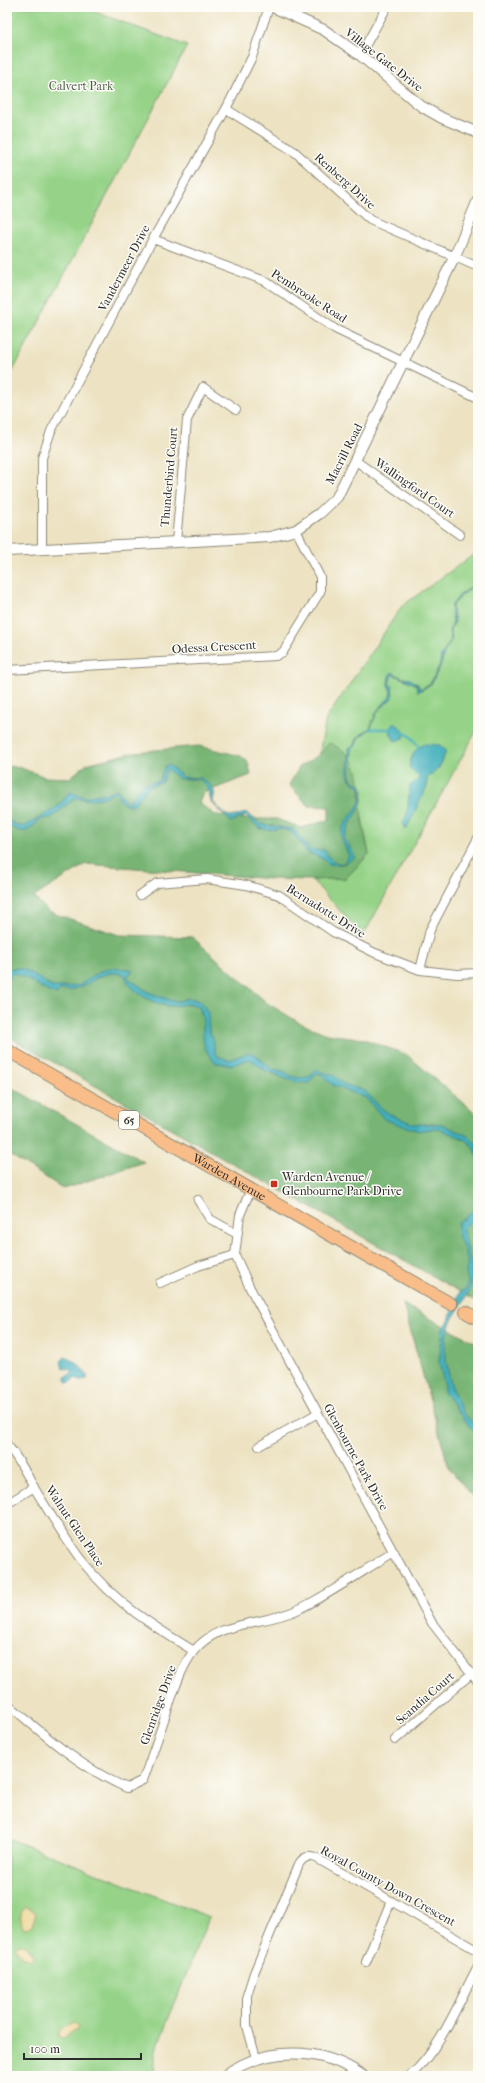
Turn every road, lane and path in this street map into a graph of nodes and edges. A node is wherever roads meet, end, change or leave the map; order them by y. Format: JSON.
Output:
{"nodes":[{"id":1,"x":269,"y":7,"type":"edge"},
{"id":2,"x":273,"y":7,"type":"edge"},
{"id":3,"x":387,"y":7,"type":"edge"},
{"id":4,"x":360,"y":55,"type":"junction"},
{"id":5,"x":226,"y":109,"type":"junction"},
{"id":6,"x":478,"y":133,"type":"edge"},
{"id":7,"x":478,"y":200,"type":"edge"},
{"id":8,"x":154,"y":239,"type":"junction"},
{"id":9,"x":455,"y":256,"type":"junction"},
{"id":10,"x":478,"y":267,"type":"edge"},
{"id":11,"x":404,"y":363,"type":"junction"},
{"id":12,"x":478,"y":398,"type":"edge"},
{"id":13,"x":236,"y":410,"type":"dead end"},
{"id":14,"x":356,"y":461,"type":"junction"},
{"id":15,"x":296,"y":530,"type":"junction"},
{"id":16,"x":460,"y":535,"type":"dead end"},
{"id":17,"x":176,"y":542,"type":"junction"},
{"id":18,"x":42,"y":550,"type":"junction"},
{"id":19,"x":7,"y":551,"type":"edge"},
{"id":20,"x":7,"y":670,"type":"edge"},
{"id":21,"x":478,"y":838,"type":"edge"},
{"id":22,"x":140,"y":896,"type":"dead end"},
{"id":23,"x":420,"y":970,"type":"junction"},
{"id":24,"x":478,"y":973,"type":"edge"},
{"id":25,"x":7,"y":1050,"type":"edge"},
{"id":26,"x":251,"y":1189,"type":"junction"},
{"id":27,"x":198,"y":1200,"type":"dead end"},
{"id":28,"x":237,"y":1234,"type":"junction"},
{"id":29,"x":235,"y":1255,"type":"junction"},
{"id":30,"x":160,"y":1283,"type":"dead end"},
{"id":31,"x":451,"y":1304,"type":"dead end"},
{"id":32,"x":466,"y":1312,"type":"dead end"},
{"id":33,"x":478,"y":1319,"type":"edge"},
{"id":34,"x":318,"y":1412,"type":"junction"},
{"id":35,"x":7,"y":1445,"type":"edge"},
{"id":36,"x":259,"y":1446,"type":"dead end"},
{"id":37,"x":34,"y":1486,"type":"junction"},
{"id":38,"x":7,"y":1504,"type":"edge"},
{"id":39,"x":394,"y":1552,"type":"junction"},
{"id":40,"x":194,"y":1651,"type":"junction"},
{"id":41,"x":471,"y":1674,"type":"junction"},
{"id":42,"x":478,"y":1682,"type":"edge"},
{"id":43,"x":7,"y":1703,"type":"edge"},
{"id":44,"x":395,"y":1740,"type":"dead end"},
{"id":45,"x":391,"y":1901,"type":"junction"},
{"id":46,"x":478,"y":1950,"type":"edge"},
{"id":47,"x":366,"y":1962,"type":"dead end"},
{"id":48,"x":478,"y":1966,"type":"edge"},
{"id":49,"x":256,"y":2058,"type":"junction"},
{"id":50,"x":224,"y":2076,"type":"edge"},
{"id":51,"x":363,"y":2076,"type":"edge"},
{"id":52,"x":410,"y":2076,"type":"edge"}],
"edges":[{"from":1,"to":5,"type":"street","name":"Vandermeer Drive"},
{"from":2,"to":4,"type":"street","name":"Village Gate Drive"},
{"from":3,"to":4,"type":"street"},
{"from":4,"to":6,"type":"street","name":"Village Gate Drive"},
{"from":5,"to":8,"type":"street","name":"Vandermeer Drive"},
{"from":5,"to":9,"type":"street","name":"Renberg Drive"},
{"from":7,"to":9,"type":"street","name":"Macrill Road"},
{"from":8,"to":11,"type":"street","name":"Pembrooke Road"},
{"from":8,"to":18,"type":"street","name":"Vandermeer Drive"},
{"from":9,"to":10,"type":"street","name":"Renberg Drive"},
{"from":9,"to":11,"type":"street","name":"Macrill Road"},
{"from":11,"to":12,"type":"street","name":"Pembrooke Road"},
{"from":11,"to":14,"type":"street","name":"Macrill Road"},
{"from":13,"to":17,"type":"street","name":"Thunderbird Court"},
{"from":14,"to":15,"type":"street","name":"Macrill Road"},
{"from":14,"to":16,"type":"street","name":"Wallingford Court"},
{"from":15,"to":17,"type":"street","name":"Macrill Road"},
{"from":15,"to":20,"type":"street","name":"Odessa Crescent"},
{"from":17,"to":18,"type":"street","name":"Macrill Road"},
{"from":18,"to":19,"type":"street","name":"Macrill Road"},
{"from":21,"to":23,"type":"street"},
{"from":22,"to":23,"type":"street","name":"Bernadotte Drive"},
{"from":23,"to":24,"type":"street","name":"Bernadotte Drive"},
{"from":25,"to":26,"type":"main road","name":"Warden Avenue","number":"65"},
{"from":26,"to":28,"type":"street","name":"Glenbourne Park Drive"},
{"from":26,"to":31,"type":"main road","name":"Warden Avenue","number":"65"},
{"from":27,"to":28,"type":"street"},
{"from":28,"to":29,"type":"street","name":"Glenbourne Park Drive"},
{"from":29,"to":30,"type":"street"},
{"from":29,"to":34,"type":"street","name":"Glenbourne Park Drive"},
{"from":32,"to":33,"type":"main road"},
{"from":34,"to":36,"type":"street"},
{"from":34,"to":39,"type":"street","name":"Glenbourne Park Drive"},
{"from":35,"to":37,"type":"street","name":"Walnut Glen Place"},
{"from":37,"to":38,"type":"street"},
{"from":37,"to":40,"type":"street","name":"Walnut Glen Place"},
{"from":39,"to":40,"type":"street","name":"Glenridge Drive"},
{"from":39,"to":41,"type":"street","name":"Glenbourne Park Drive"},
{"from":40,"to":43,"type":"street","name":"Glenridge Drive"},
{"from":41,"to":42,"type":"street","name":"Glenbourne Park Drive"},
{"from":41,"to":44,"type":"street","name":"Scandia Court"},
{"from":45,"to":46,"type":"street","name":"Royal County Down Crescent"},
{"from":45,"to":47,"type":"street"},
{"from":45,"to":49,"type":"street","name":"Royal County Down Crescent"},
{"from":48,"to":52,"type":"street"},
{"from":49,"to":50,"type":"street"},
{"from":49,"to":51,"type":"street"}]}
